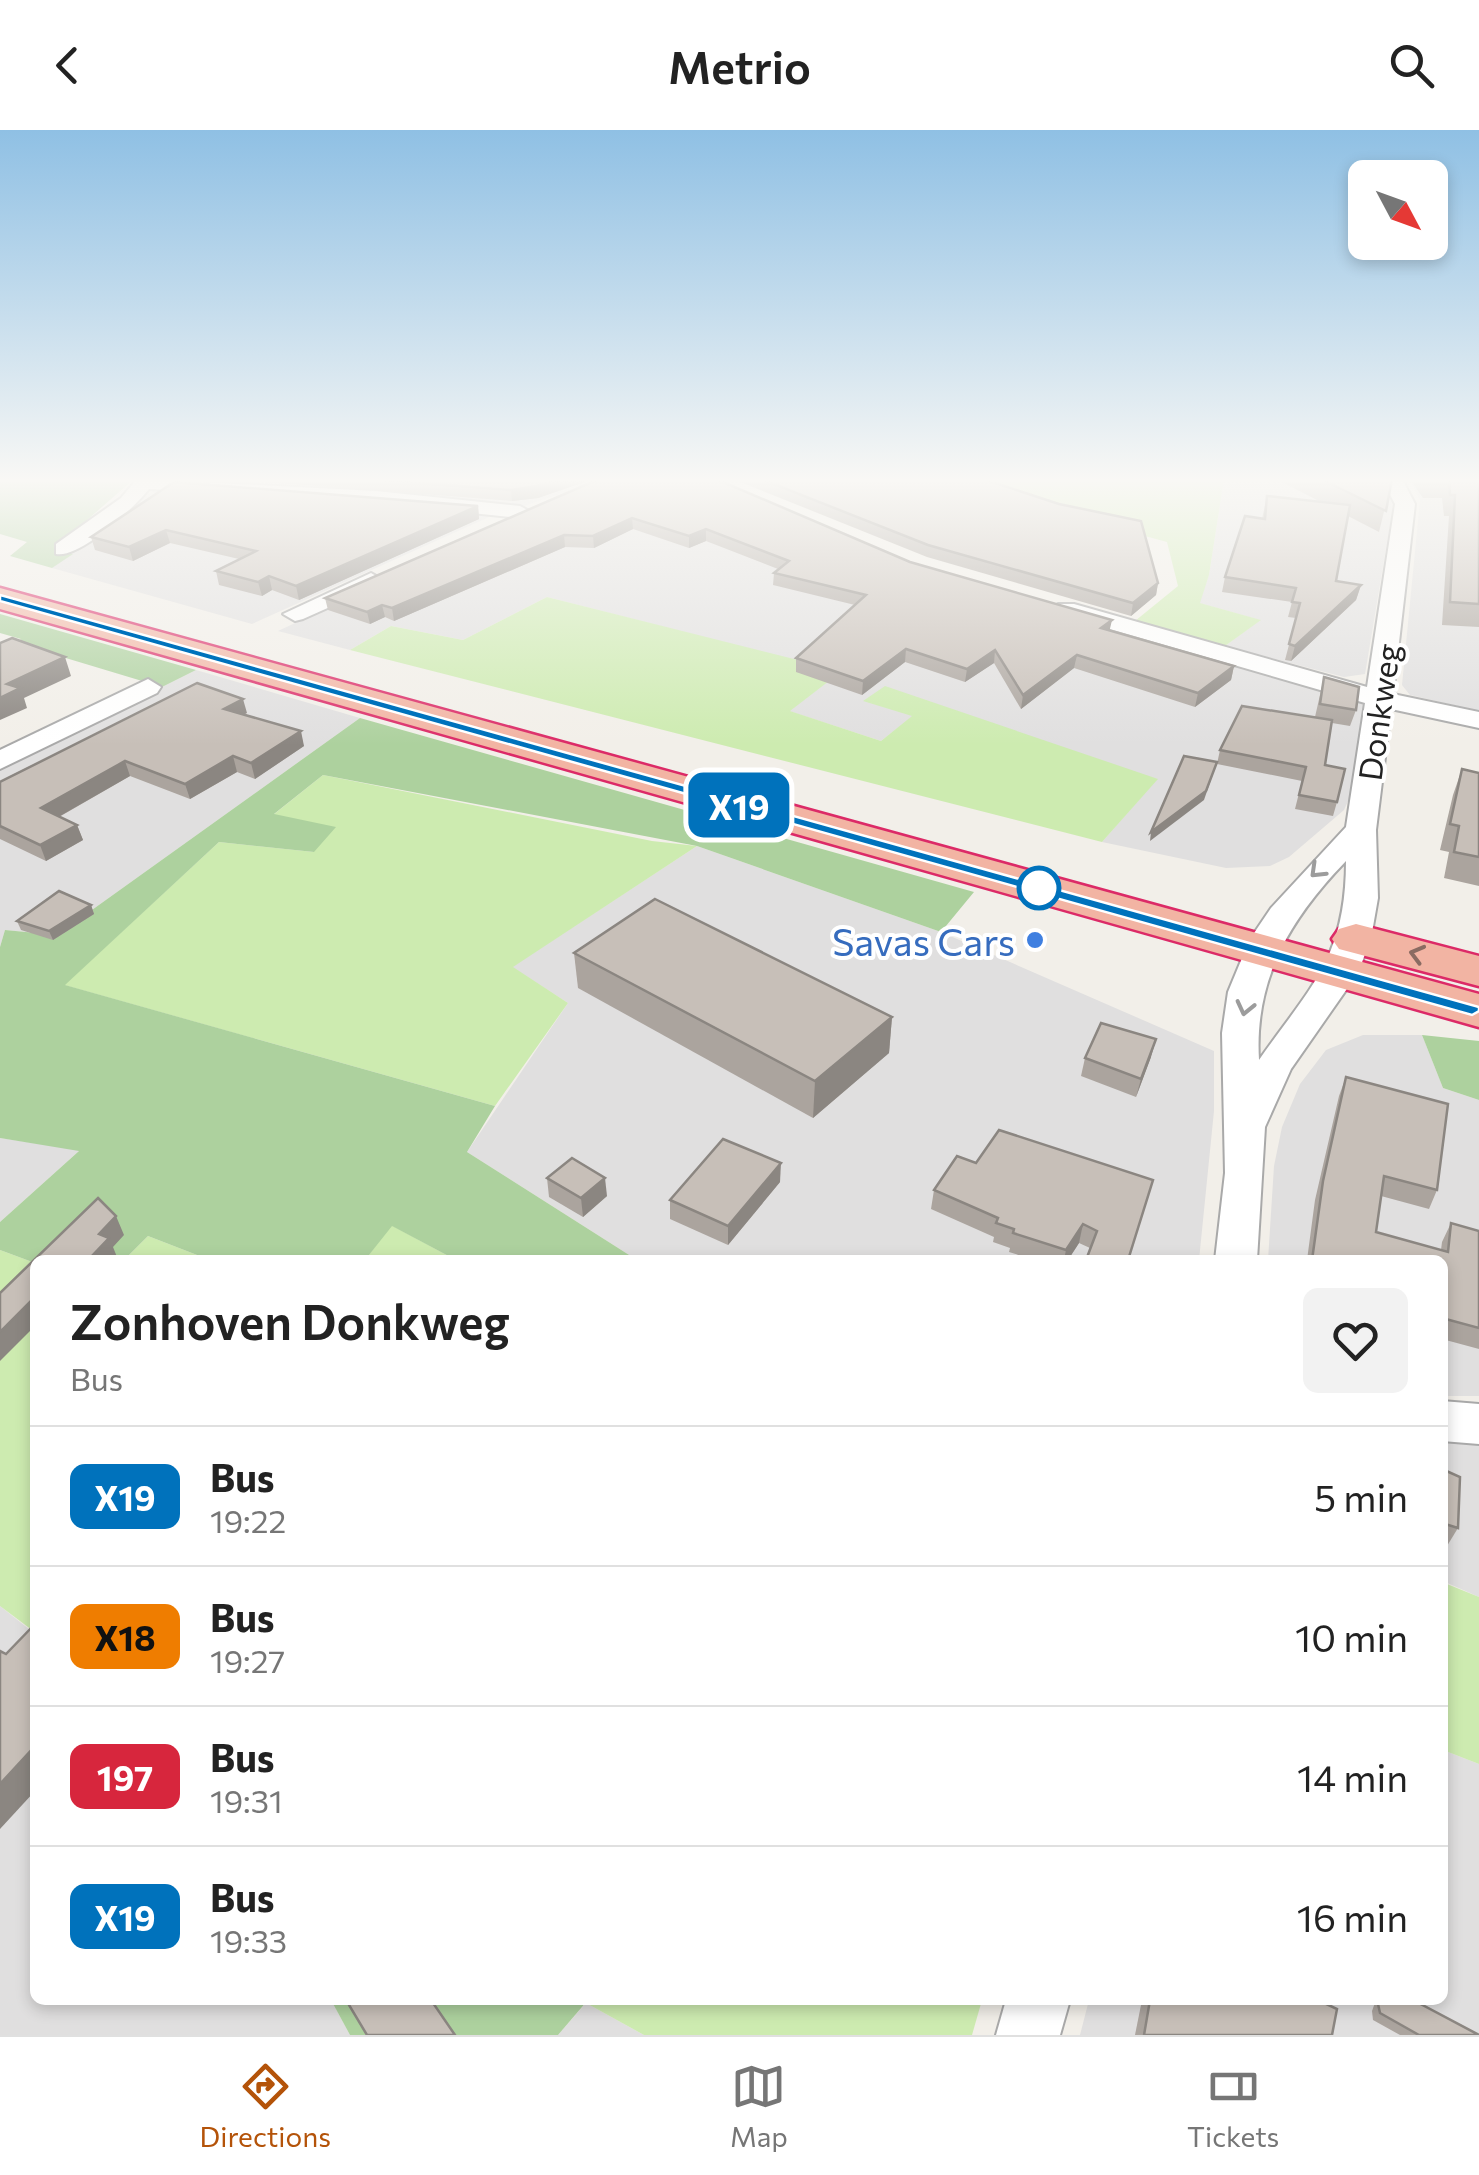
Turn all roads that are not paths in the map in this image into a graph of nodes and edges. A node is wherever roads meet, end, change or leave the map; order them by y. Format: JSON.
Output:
{"nodes":[{"id":1,"x":397,"y":568,"type":"edge"},
{"id":2,"x":1396,"y":568,"type":"edge"},
{"id":3,"x":0,"y":572,"type":"edge"},
{"id":4,"x":0,"y":598,"type":"edge"},
{"id":5,"x":1046,"y":604,"type":"edge"},
{"id":6,"x":296,"y":614,"type":"dead end"},
{"id":7,"x":148,"y":687,"type":"dead end"},
{"id":8,"x":1381,"y":699,"type":"junction"},
{"id":9,"x":1479,"y":720,"type":"edge"},
{"id":10,"x":0,"y":761,"type":"edge"},
{"id":11,"x":1361,"y":830,"type":"junction"},
{"id":12,"x":1271,"y":935,"type":"junction"},
{"id":13,"x":1348,"y":956,"type":"junction"},
{"id":14,"x":1479,"y":971,"type":"edge"},
{"id":15,"x":1479,"y":1011,"type":"edge"},
{"id":16,"x":1246,"y":1127,"type":"junction"},
{"id":17,"x":1236,"y":1255,"type":"edge"},
{"id":18,"x":1448,"y":1421,"type":"edge"},
{"id":19,"x":1479,"y":1424,"type":"edge"},
{"id":20,"x":1037,"y":2005,"type":"edge"},
{"id":21,"x":1028,"y":2035,"type":"edge"}],
"edges":[{"from":1,"to":6,"type":"street"},
{"from":2,"to":8,"type":"street","name":"Donkweg"},
{"from":3,"to":12,"type":"highway"},
{"from":4,"to":12,"type":"highway"},
{"from":5,"to":8,"type":"street"},
{"from":7,"to":10,"type":"street"},
{"from":8,"to":9,"type":"street"},
{"from":8,"to":11,"type":"street","name":"Donkweg"},
{"from":11,"to":12,"type":"street","name":"Donkweg","one_way":true},
{"from":11,"to":13,"type":"street","name":"Donkweg"},
{"from":12,"to":13,"type":"highway"},
{"from":12,"to":16,"type":"street","name":"Donkweg","one_way":true},
{"from":14,"to":13,"type":"highway","one_way":true},
{"from":13,"to":15,"type":"highway"},
{"from":13,"to":16,"type":"street","name":"Donkweg"},
{"from":16,"to":17,"type":"street","name":"Donkweg"},
{"from":18,"to":19,"type":"street"},
{"from":20,"to":21,"type":"street"}]}
